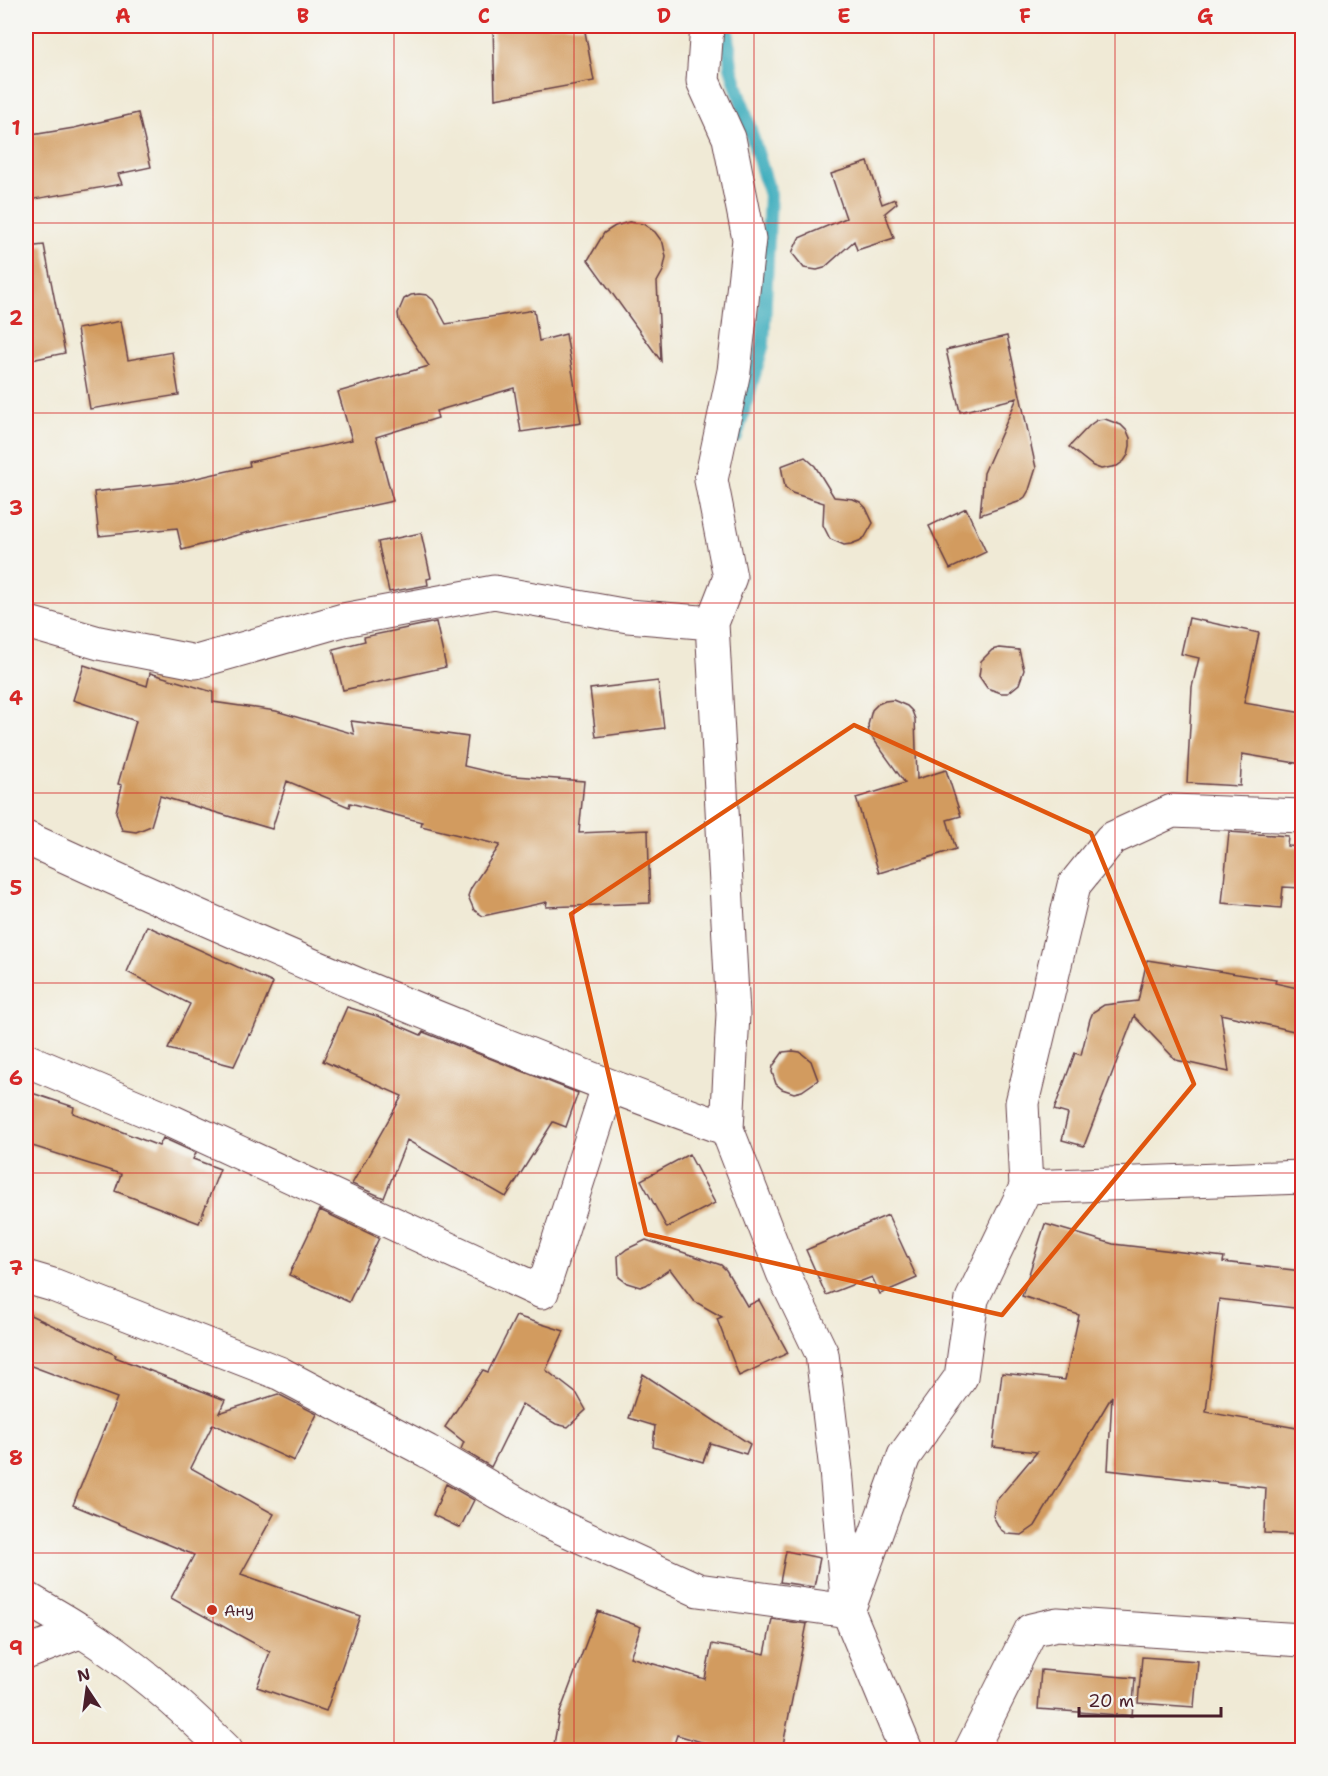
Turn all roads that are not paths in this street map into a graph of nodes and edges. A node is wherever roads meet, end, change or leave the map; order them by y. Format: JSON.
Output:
{"nodes":[{"id":1,"x":707,"y":26,"type":"edge"},
{"id":2,"x":26,"y":622,"type":"edge"},
{"id":3,"x":712,"y":623,"type":"junction"},
{"id":4,"x":1302,"y":816,"type":"edge"},
{"id":5,"x":26,"y":838,"type":"edge"},
{"id":6,"x":26,"y":1060,"type":"edge"},
{"id":7,"x":608,"y":1087,"type":"junction"},
{"id":8,"x":727,"y":1129,"type":"junction"},
{"id":9,"x":1302,"y":1178,"type":"edge"},
{"id":10,"x":1026,"y":1187,"type":"junction"},
{"id":11,"x":26,"y":1277,"type":"edge"},
{"id":12,"x":26,"y":1598,"type":"edge"},
{"id":13,"x":848,"y":1611,"type":"junction"},
{"id":14,"x":82,"y":1631,"type":"junction"},
{"id":15,"x":1302,"y":1640,"type":"edge"},
{"id":16,"x":26,"y":1653,"type":"edge"},
{"id":17,"x":226,"y":1750,"type":"edge"},
{"id":18,"x":906,"y":1750,"type":"edge"},
{"id":19,"x":971,"y":1750,"type":"edge"}],
"edges":[{"from":1,"to":3,"type":"street"},
{"from":2,"to":3,"type":"street"},
{"from":3,"to":8,"type":"street"},
{"from":4,"to":10,"type":"street"},
{"from":5,"to":7,"type":"street"},
{"from":6,"to":7,"type":"street"},
{"from":7,"to":8,"type":"street"},
{"from":8,"to":13,"type":"street"},
{"from":9,"to":10,"type":"street"},
{"from":10,"to":13,"type":"street"},
{"from":11,"to":13,"type":"street"},
{"from":12,"to":14,"type":"street"},
{"from":13,"to":18,"type":"street"},
{"from":14,"to":16,"type":"street"},
{"from":14,"to":17,"type":"street"},
{"from":15,"to":19,"type":"street"}]}
